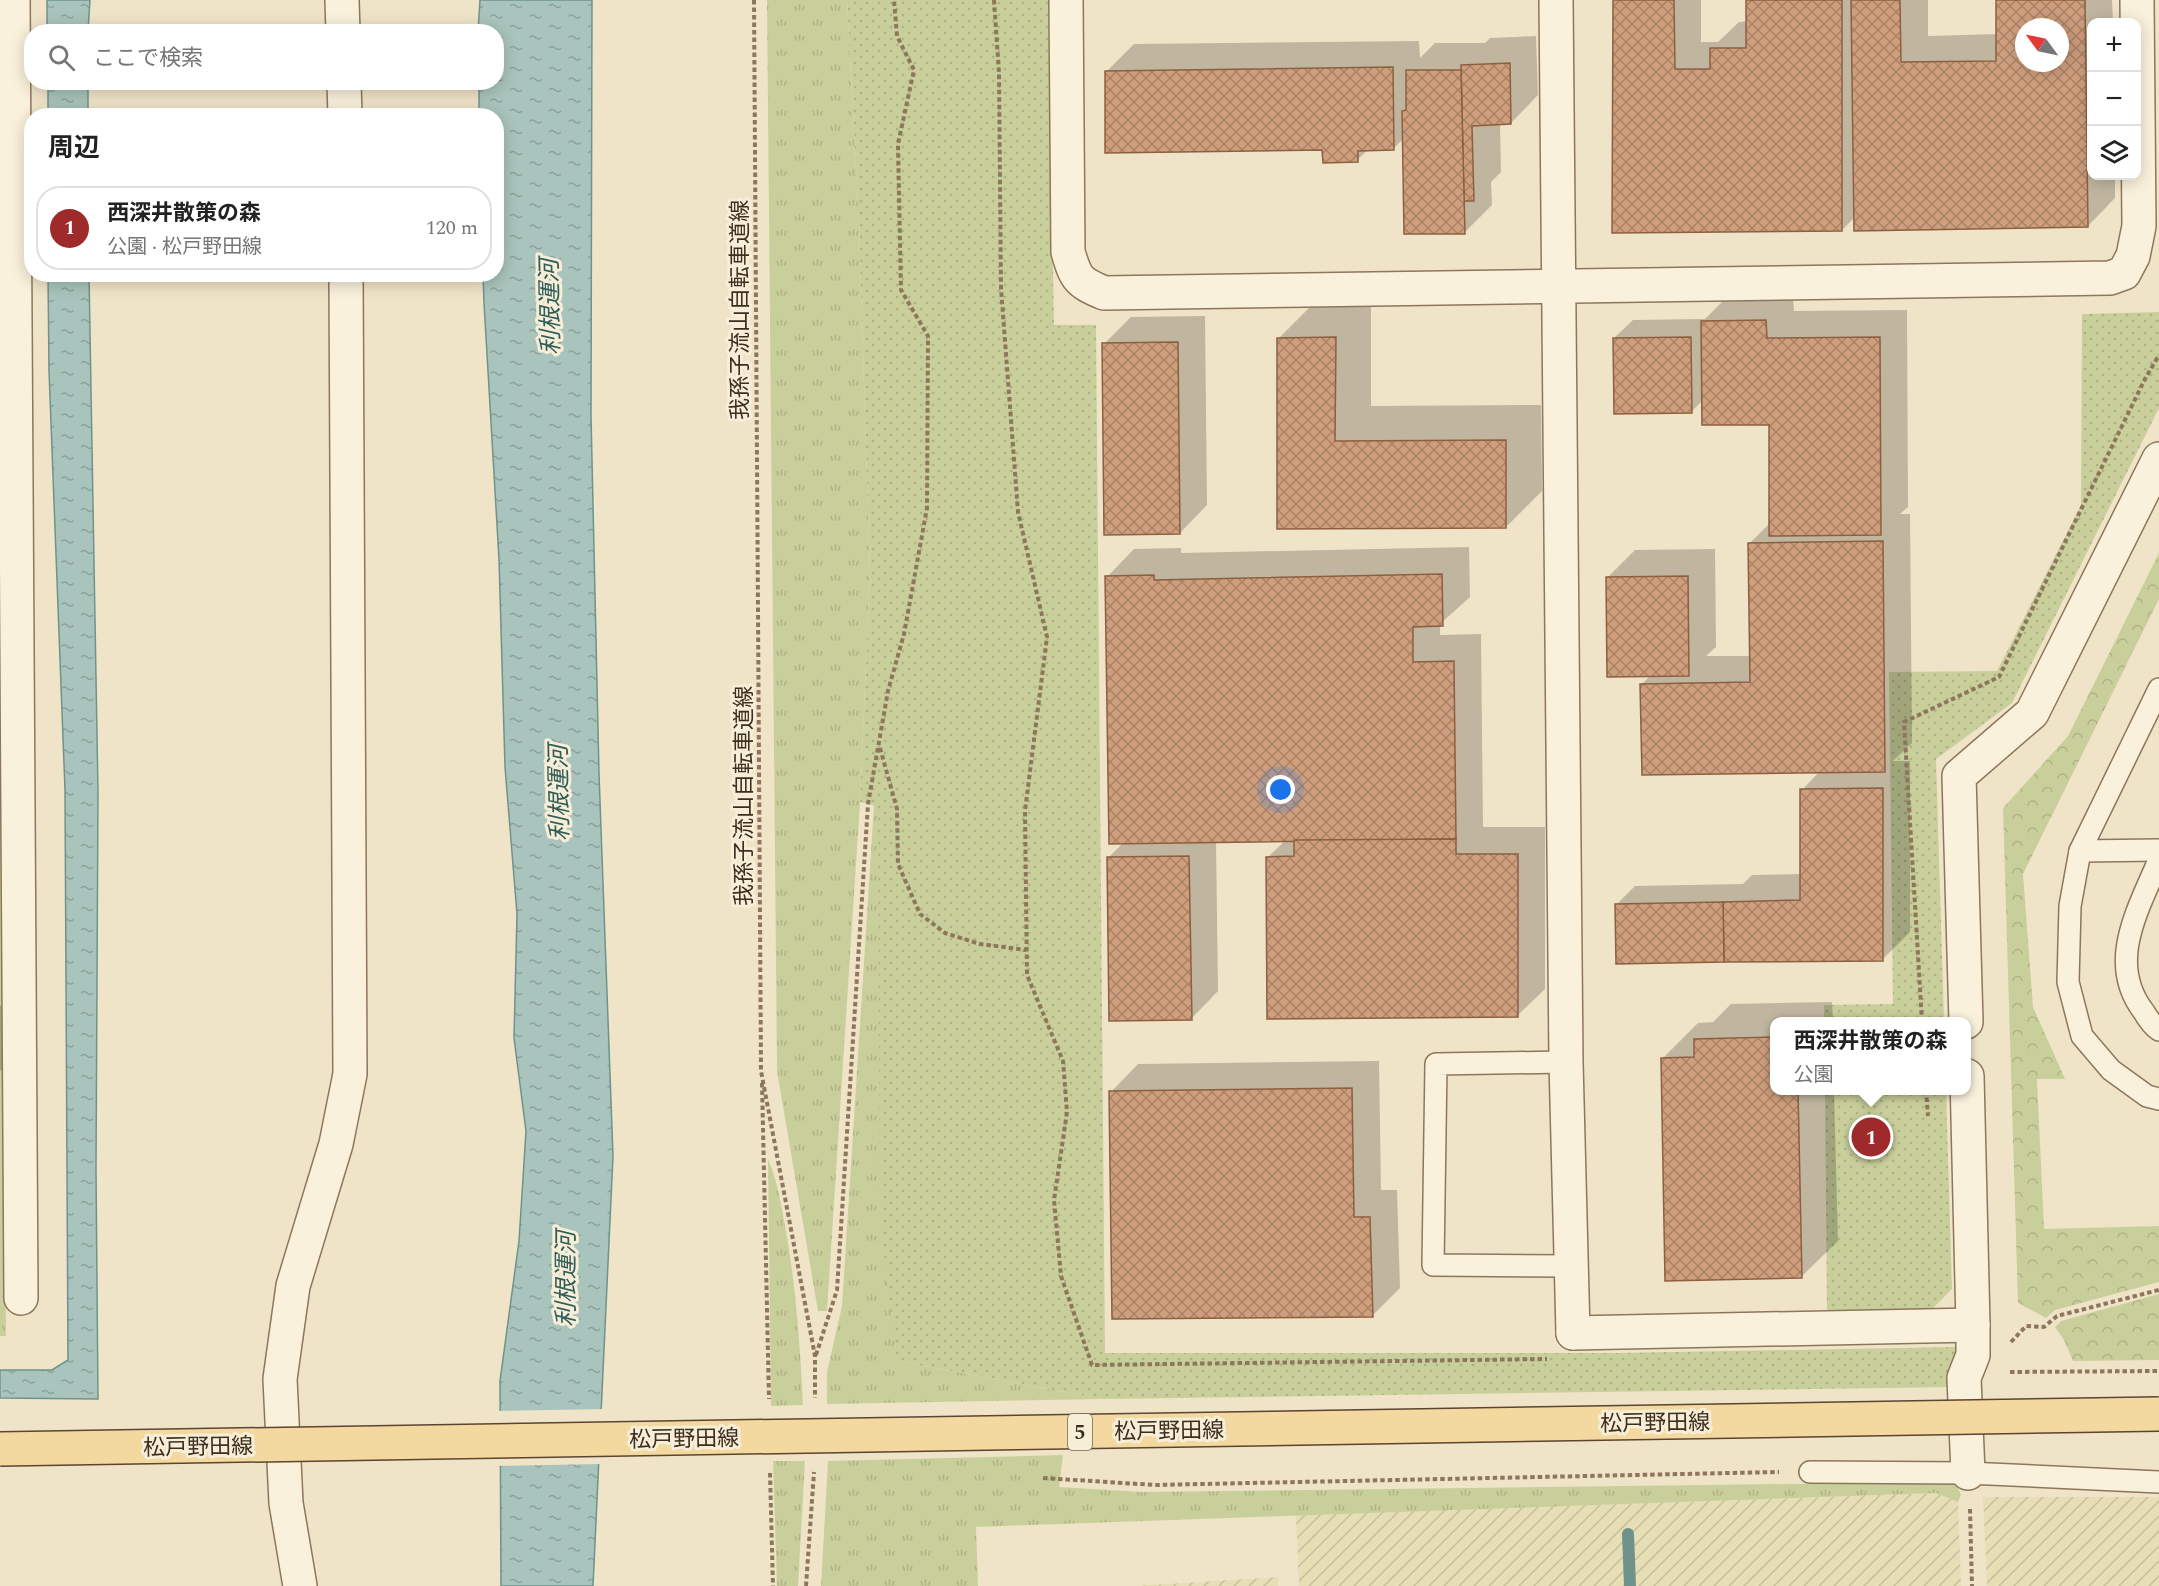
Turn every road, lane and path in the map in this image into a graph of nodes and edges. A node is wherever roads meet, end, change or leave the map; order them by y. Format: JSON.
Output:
{"nodes":[{"id":1,"x":13,"y":0,"type":"edge"},
{"id":2,"x":342,"y":0,"type":"edge"},
{"id":3,"x":754,"y":0,"type":"edge"},
{"id":4,"x":894,"y":0,"type":"edge"},
{"id":5,"x":994,"y":0,"type":"edge"},
{"id":6,"x":1066,"y":0,"type":"edge"},
{"id":7,"x":1556,"y":0,"type":"edge"},
{"id":8,"x":2137,"y":0,"type":"edge"},
{"id":9,"x":343,"y":24,"type":"edge"},
{"id":10,"x":344,"y":90,"type":"edge"},
{"id":11,"x":345,"y":108,"type":"edge"},
{"id":12,"x":346,"y":282,"type":"edge"},
{"id":13,"x":1560,"y":285,"type":"junction"},
{"id":14,"x":2159,"y":355,"type":"edge"},
{"id":15,"x":2159,"y":459,"type":"edge"},
{"id":16,"x":2159,"y":689,"type":"edge"},
{"id":17,"x":879,"y":747,"type":"junction"},
{"id":18,"x":2159,"y":850,"type":"edge"},
{"id":19,"x":2080,"y":851,"type":"junction"},
{"id":20,"x":2159,"y":860,"type":"edge"},
{"id":21,"x":1026,"y":950,"type":"junction"},
{"id":22,"x":1922,"y":1017,"type":"edge"},
{"id":23,"x":1966,"y":1017,"type":"edge"},
{"id":24,"x":2159,"y":1030,"type":"edge"},
{"id":25,"x":1566,"y":1062,"type":"junction"},
{"id":26,"x":761,"y":1071,"type":"junction"},
{"id":27,"x":1967,"y":1095,"type":"edge"},
{"id":28,"x":2159,"y":1099,"type":"edge"},
{"id":29,"x":11,"y":1240,"type":"edge"},
{"id":30,"x":1571,"y":1266,"type":"junction"},
{"id":31,"x":2159,"y":1290,"type":"edge"},
{"id":32,"x":21,"y":1298,"type":"dead end"},
{"id":33,"x":1973,"y":1325,"type":"junction"},
{"id":34,"x":2009,"y":1344,"type":"dead end"},
{"id":35,"x":1565,"y":1346,"type":"junction"},
{"id":36,"x":815,"y":1356,"type":"junction"},
{"id":37,"x":2159,"y":1371,"type":"edge"},
{"id":38,"x":2010,"y":1372,"type":"dead end"},
{"id":39,"x":815,"y":1401,"type":"dead end"},
{"id":40,"x":769,"y":1406,"type":"dead end"},
{"id":41,"x":2159,"y":1414,"type":"edge"},
{"id":42,"x":0,"y":1449,"type":"edge"},
{"id":43,"x":770,"y":1466,"type":"dead end"},
{"id":44,"x":814,"y":1467,"type":"dead end"},
{"id":45,"x":1810,"y":1472,"type":"joint"},
{"id":46,"x":1968,"y":1473,"type":"junction"},
{"id":47,"x":1043,"y":1478,"type":"dead end"},
{"id":48,"x":2159,"y":1482,"type":"edge"},
{"id":49,"x":300,"y":1586,"type":"edge"},
{"id":50,"x":773,"y":1586,"type":"edge"},
{"id":51,"x":807,"y":1586,"type":"edge"},
{"id":52,"x":1972,"y":1586,"type":"edge"}],
"edges":[{"from":1,"to":29,"type":"street"},
{"from":2,"to":9,"type":"street"},
{"from":3,"to":26,"type":"path","name":"我孫子流山自転車道線"},
{"from":4,"to":17,"type":"path"},
{"from":5,"to":21,"type":"path"},
{"from":6,"to":13,"type":"street"},
{"from":7,"to":13,"type":"street"},
{"from":8,"to":13,"type":"street"},
{"from":10,"to":11,"type":"street"},
{"from":12,"to":49,"type":"street"},
{"from":13,"to":25,"type":"street"},
{"from":14,"to":22,"type":"path"},
{"from":15,"to":23,"type":"street"},
{"from":16,"to":19,"type":"lane"},
{"from":17,"to":21,"type":"path"},
{"from":17,"to":36,"type":"path"},
{"from":18,"to":19,"type":"lane"},
{"from":19,"to":28,"type":"lane"},
{"from":20,"to":24,"type":"lane"},
{"from":21,"to":35,"type":"path"},
{"from":25,"to":30,"type":"street"},
{"from":25,"to":30,"type":"lane"},
{"from":26,"to":36,"type":"path","name":"我孫子流山自転車道線"},
{"from":26,"to":40,"type":"path"},
{"from":27,"to":33,"type":"street"},
{"from":29,"to":32,"type":"street"},
{"from":30,"to":35,"type":"street"},
{"from":31,"to":34,"type":"path"},
{"from":33,"to":35,"type":"street"},
{"from":33,"to":46,"type":"street"},
{"from":36,"to":39,"type":"path","name":"我孫子流山自転車道線"},
{"from":37,"to":38,"type":"path"},
{"from":41,"to":42,"type":"main road","name":"松戸野田線","number":"5","bridge":true},
{"from":43,"to":50,"type":"path"},
{"from":44,"to":51,"type":"path"},
{"from":45,"to":46,"type":"lane"},
{"from":45,"to":47,"type":"path"},
{"from":46,"to":48,"type":"lane"},
{"from":46,"to":52,"type":"path"}]}
